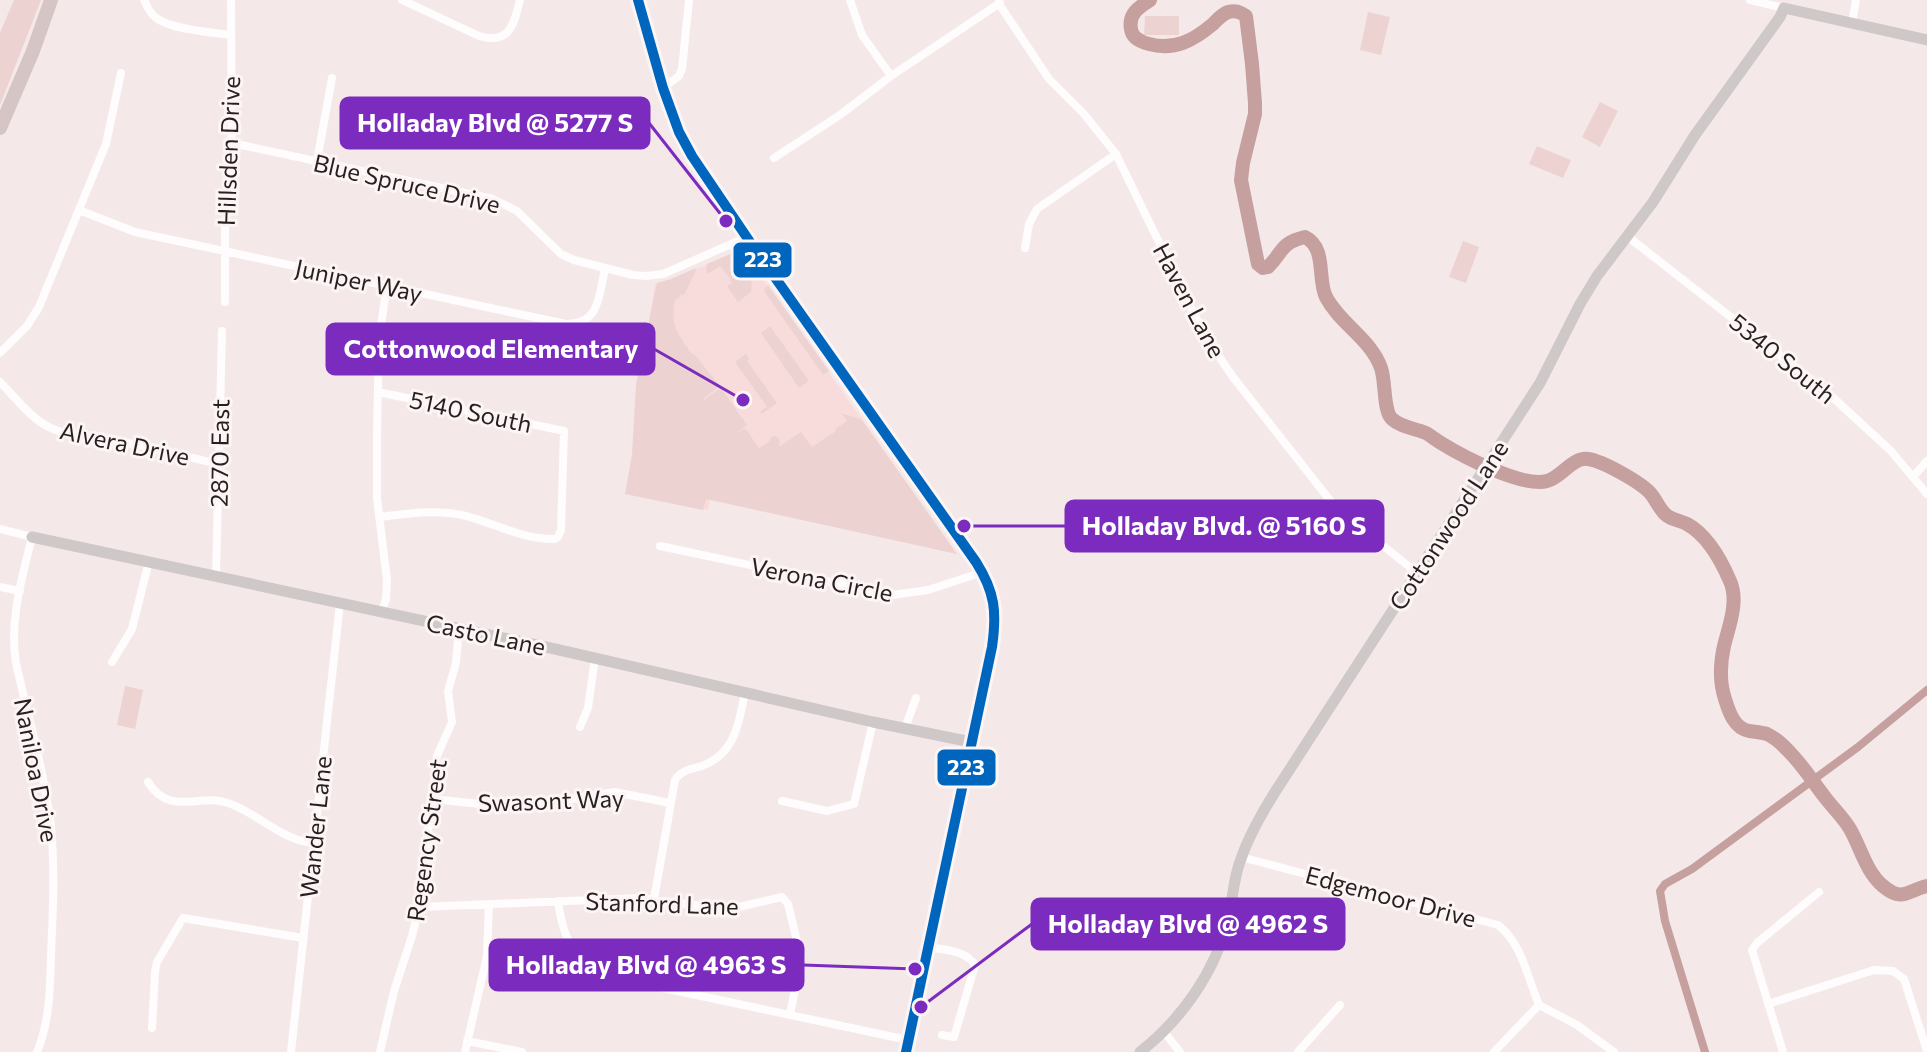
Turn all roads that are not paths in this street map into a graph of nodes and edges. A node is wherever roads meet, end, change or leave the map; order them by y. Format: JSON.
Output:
{"nodes":[{"id":1,"x":51,"y":0,"type":"edge"},
{"id":2,"x":144,"y":0,"type":"edge"},
{"id":3,"x":231,"y":0,"type":"edge"},
{"id":4,"x":402,"y":0,"type":"edge"},
{"id":5,"x":520,"y":0,"type":"edge"},
{"id":6,"x":638,"y":0,"type":"edge"},
{"id":7,"x":689,"y":0,"type":"edge"},
{"id":8,"x":850,"y":0,"type":"edge"},
{"id":9,"x":1750,"y":0,"type":"edge"},
{"id":10,"x":1856,"y":0,"type":"edge"},
{"id":11,"x":1001,"y":1,"type":"edge"},
{"id":12,"x":1784,"y":8,"type":"junction"},
{"id":13,"x":1852,"y":23,"type":"junction"},
{"id":14,"x":231,"y":35,"type":"junction"},
{"id":15,"x":1927,"y":40,"type":"edge"},
{"id":16,"x":121,"y":73,"type":"dead end"},
{"id":17,"x":891,"y":76,"type":"junction"},
{"id":18,"x":332,"y":78,"type":"dead end"},
{"id":19,"x":663,"y":88,"type":"junction"},
{"id":20,"x":0,"y":128,"type":"edge"},
{"id":21,"x":232,"y":143,"type":"junction"},
{"id":22,"x":1116,"y":154,"type":"junction"},
{"id":23,"x":774,"y":158,"type":"dead end"},
{"id":24,"x":317,"y":161,"type":"junction"},
{"id":25,"x":79,"y":210,"type":"junction"},
{"id":26,"x":1627,"y":236,"type":"junction"},
{"id":27,"x":747,"y":237,"type":"junction"},
{"id":28,"x":1025,"y":248,"type":"dead end"},
{"id":29,"x":225,"y":251,"type":"junction"},
{"id":30,"x":605,"y":269,"type":"junction"},
{"id":31,"x":387,"y":286,"type":"junction"},
{"id":32,"x":225,"y":302,"type":"dead end"},
{"id":33,"x":222,"y":331,"type":"dead end"},
{"id":34,"x":0,"y":353,"type":"edge"},
{"id":35,"x":0,"y":382,"type":"edge"},
{"id":36,"x":378,"y":392,"type":"junction"},
{"id":37,"x":1927,"y":461,"type":"edge"},
{"id":38,"x":219,"y":464,"type":"junction"},
{"id":39,"x":1913,"y":477,"type":"junction"},
{"id":40,"x":1927,"y":494,"type":"edge"},
{"id":41,"x":379,"y":517,"type":"junction"},
{"id":42,"x":0,"y":529,"type":"edge"},
{"id":43,"x":32,"y":537,"type":"junction"},
{"id":44,"x":660,"y":546,"type":"dead end"},
{"id":45,"x":149,"y":561,"type":"junction"},
{"id":46,"x":983,"y":572,"type":"junction"},
{"id":47,"x":1417,"y":573,"type":"junction"},
{"id":48,"x":216,"y":576,"type":"junction"},
{"id":49,"x":0,"y":587,"type":"edge"},
{"id":50,"x":20,"y":591,"type":"junction"},
{"id":51,"x":340,"y":603,"type":"junction"},
{"id":52,"x":382,"y":611,"type":"junction"},
{"id":53,"x":459,"y":628,"type":"junction"},
{"id":54,"x":595,"y":658,"type":"junction"},
{"id":55,"x":112,"y":662,"type":"dead end"},
{"id":56,"x":745,"y":692,"type":"junction"},
{"id":57,"x":916,"y":698,"type":"dead end"},
{"id":58,"x":873,"y":722,"type":"junction"},
{"id":59,"x":580,"y":727,"type":"dead end"},
{"id":60,"x":905,"y":728,"type":"junction"},
{"id":61,"x":971,"y":742,"type":"junction"},
{"id":62,"x":148,"y":782,"type":"dead end"},
{"id":63,"x":432,"y":799,"type":"junction"},
{"id":64,"x":782,"y":801,"type":"dead end"},
{"id":65,"x":670,"y":803,"type":"junction"},
{"id":66,"x":313,"y":843,"type":"junction"},
{"id":67,"x":1241,"y":857,"type":"junction"},
{"id":68,"x":1819,"y":892,"type":"dead end"},
{"id":69,"x":654,"y":899,"type":"junction"},
{"id":70,"x":558,"y":901,"type":"junction"},
{"id":71,"x":489,"y":904,"type":"junction"},
{"id":72,"x":419,"y":907,"type":"junction"},
{"id":73,"x":303,"y":938,"type":"junction"},
{"id":74,"x":928,"y":947,"type":"junction"},
{"id":75,"x":1768,"y":1004,"type":"junction"},
{"id":76,"x":1340,"y":1005,"type":"dead end"},
{"id":77,"x":1539,"y":1005,"type":"junction"},
{"id":78,"x":790,"y":1015,"type":"junction"},
{"id":79,"x":152,"y":1028,"type":"dead end"},
{"id":80,"x":1164,"y":1032,"type":"junction"},
{"id":81,"x":942,"y":1035,"type":"dead end"},
{"id":82,"x":467,"y":1041,"type":"junction"},
{"id":83,"x":907,"y":1046,"type":"edge"},
{"id":84,"x":1927,"y":1051,"type":"edge"},
{"id":85,"x":37,"y":1052,"type":"edge"},
{"id":86,"x":291,"y":1052,"type":"edge"},
{"id":87,"x":380,"y":1052,"type":"edge"},
{"id":88,"x":465,"y":1052,"type":"edge"},
{"id":89,"x":522,"y":1052,"type":"edge"},
{"id":90,"x":1140,"y":1052,"type":"edge"},
{"id":91,"x":1180,"y":1052,"type":"edge"},
{"id":92,"x":1298,"y":1052,"type":"edge"},
{"id":93,"x":1494,"y":1052,"type":"edge"},
{"id":94,"x":1614,"y":1052,"type":"edge"},
{"id":95,"x":1783,"y":1052,"type":"edge"}],
"edges":[{"from":1,"to":20,"type":"highway"},
{"from":2,"to":14,"type":"street"},
{"from":3,"to":14,"type":"street","name":"Hillsden Drive"},
{"from":4,"to":5,"type":"street"},
{"from":6,"to":19,"type":"street"},
{"from":7,"to":19,"type":"street"},
{"from":8,"to":17,"type":"street"},
{"from":9,"to":12,"type":"street"},
{"from":10,"to":13,"type":"street"},
{"from":11,"to":17,"type":"street"},
{"from":11,"to":22,"type":"street","name":"Haven Lane"},
{"from":12,"to":13,"type":"street"},
{"from":12,"to":26,"type":"street","name":"Cottonwood Lane"},
{"from":13,"to":15,"type":"street"},
{"from":14,"to":21,"type":"street","name":"Hillsden Drive"},
{"from":16,"to":25,"type":"street"},
{"from":17,"to":23,"type":"street"},
{"from":18,"to":24,"type":"street"},
{"from":19,"to":27,"type":"street"},
{"from":21,"to":24,"type":"street","name":"Blue Spruce Drive"},
{"from":21,"to":29,"type":"street","name":"Hillsden Drive"},
{"from":22,"to":28,"type":"street"},
{"from":22,"to":47,"type":"street","name":"Haven Lane"},
{"from":24,"to":30,"type":"street","name":"Blue Spruce Drive"},
{"from":25,"to":29,"type":"street","name":"Juniper Way"},
{"from":25,"to":34,"type":"street"},
{"from":26,"to":39,"type":"street","name":"5340 South"},
{"from":26,"to":47,"type":"street","name":"Cottonwood Lane"},
{"from":27,"to":30,"type":"street","name":"Blue Spruce Drive"},
{"from":27,"to":46,"type":"street"},
{"from":29,"to":31,"type":"street","name":"Juniper Way"},
{"from":29,"to":32,"type":"street","name":"Hillsden Drive"},
{"from":30,"to":31,"type":"street","name":"Juniper Way"},
{"from":31,"to":36,"type":"street"},
{"from":33,"to":38,"type":"street","name":"2870 East"},
{"from":35,"to":38,"type":"street","name":"Alvera Drive"},
{"from":36,"to":41,"type":"street"},
{"from":36,"to":41,"type":"street","name":"5140 South"},
{"from":37,"to":39,"type":"street"},
{"from":38,"to":48,"type":"street","name":"2870 East"},
{"from":39,"to":40,"type":"street","name":"5340 South"},
{"from":41,"to":52,"type":"street"},
{"from":42,"to":43,"type":"street","name":"Casto Lane"},
{"from":43,"to":45,"type":"street","name":"Casto Lane"},
{"from":43,"to":50,"type":"street","name":"Naniloa Drive"},
{"from":44,"to":46,"type":"street","name":"Verona Circle"},
{"from":45,"to":48,"type":"street","name":"Casto Lane"},
{"from":45,"to":55,"type":"street"},
{"from":46,"to":61,"type":"street"},
{"from":47,"to":67,"type":"street","name":"Cottonwood Lane"},
{"from":48,"to":51,"type":"street","name":"Casto Lane"},
{"from":49,"to":50,"type":"street"},
{"from":50,"to":85,"type":"street","name":"Naniloa Drive"},
{"from":51,"to":52,"type":"street","name":"Casto Lane"},
{"from":51,"to":66,"type":"street","name":"Wander Lane"},
{"from":52,"to":53,"type":"street","name":"Casto Lane"},
{"from":53,"to":54,"type":"street","name":"Casto Lane"},
{"from":53,"to":63,"type":"street","name":"Regency Street"},
{"from":54,"to":56,"type":"street","name":"Casto Lane"},
{"from":54,"to":59,"type":"street"},
{"from":56,"to":58,"type":"street","name":"Casto Lane"},
{"from":56,"to":65,"type":"street"},
{"from":57,"to":60,"type":"street"},
{"from":58,"to":60,"type":"street","name":"Casto Lane"},
{"from":58,"to":64,"type":"street"},
{"from":60,"to":61,"type":"street","name":"Casto Lane"},
{"from":61,"to":74,"type":"street"},
{"from":62,"to":66,"type":"street"},
{"from":63,"to":65,"type":"street","name":"Swasont Way"},
{"from":63,"to":72,"type":"street","name":"Regency Street"},
{"from":65,"to":69,"type":"street"},
{"from":66,"to":73,"type":"street","name":"Wander Lane"},
{"from":67,"to":77,"type":"street","name":"Edgemoor Drive"},
{"from":67,"to":80,"type":"street","name":"Cottonwood Lane"},
{"from":68,"to":75,"type":"street"},
{"from":69,"to":70,"type":"street","name":"Stanford Lane"},
{"from":69,"to":78,"type":"street","name":"Stanford Lane"},
{"from":70,"to":71,"type":"street","name":"Stanford Lane"},
{"from":70,"to":78,"type":"street"},
{"from":71,"to":72,"type":"street","name":"Stanford Lane"},
{"from":71,"to":82,"type":"street"},
{"from":72,"to":87,"type":"street","name":"Regency Street"},
{"from":73,"to":79,"type":"street"},
{"from":73,"to":86,"type":"street","name":"Wander Lane"},
{"from":74,"to":81,"type":"street"},
{"from":74,"to":83,"type":"street"},
{"from":75,"to":84,"type":"street"},
{"from":75,"to":95,"type":"street"},
{"from":76,"to":92,"type":"street"},
{"from":77,"to":93,"type":"street"},
{"from":77,"to":94,"type":"street"},
{"from":78,"to":83,"type":"street"},
{"from":80,"to":90,"type":"street","name":"Cottonwood Lane"},
{"from":80,"to":91,"type":"street"},
{"from":82,"to":88,"type":"street"},
{"from":82,"to":89,"type":"street"}]}
